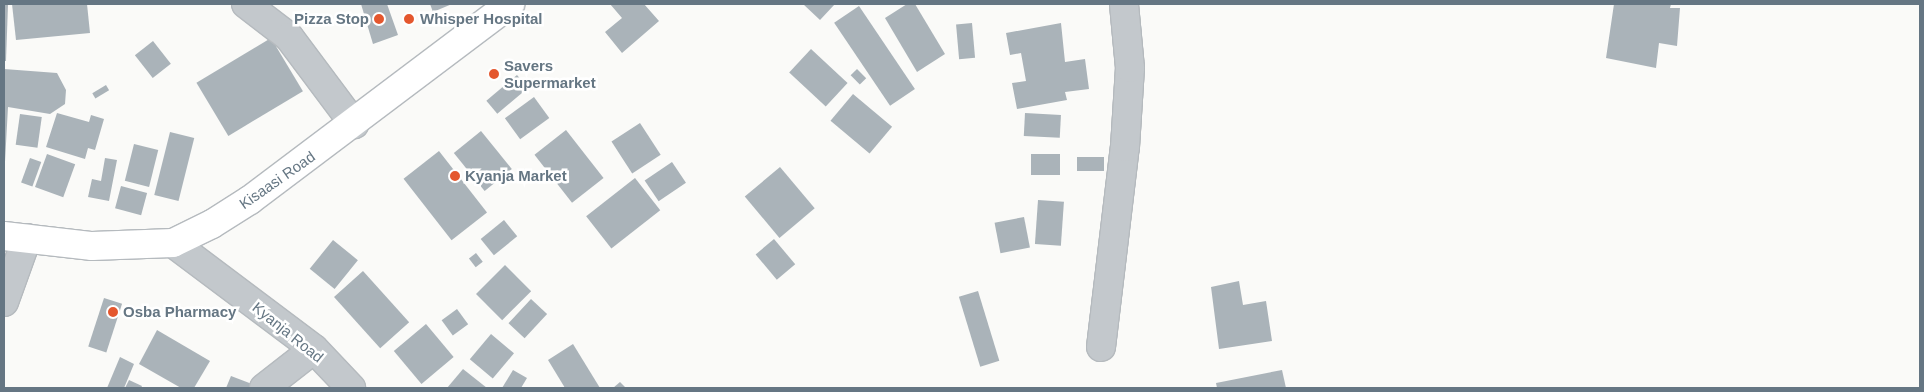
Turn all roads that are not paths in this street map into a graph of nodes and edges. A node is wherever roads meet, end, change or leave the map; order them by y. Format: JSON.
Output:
{"nodes":[{"id":1,"x":246,"y":4,"type":"edge"},
{"id":2,"x":510,"y":4,"type":"edge"},
{"id":3,"x":1124,"y":4,"type":"edge"},
{"id":4,"x":354,"y":124,"type":"junction"},
{"id":5,"x":15,"y":237,"type":"edge"},
{"id":6,"x":173,"y":243,"type":"junction"},
{"id":7,"x":4,"y":302,"type":"edge"},
{"id":8,"x":1101,"y":347,"type":"dead end"},
{"id":9,"x":314,"y":349,"type":"junction"},
{"id":10,"x":264,"y":388,"type":"edge"},
{"id":11,"x":351,"y":388,"type":"edge"}],
"edges":[{"from":1,"to":4,"type":"street"},
{"from":2,"to":4,"type":"main road","name":"Kisaasi Road"},
{"from":3,"to":8,"type":"street"},
{"from":4,"to":6,"type":"main road","name":"Kisaasi Road"},
{"from":5,"to":6,"type":"main road","name":"Kisaasi Road"},
{"from":5,"to":7,"type":"street"},
{"from":6,"to":9,"type":"street","name":"Kyanja Road"},
{"from":9,"to":10,"type":"street"},
{"from":9,"to":11,"type":"street","name":"Kyanja Road"}]}
